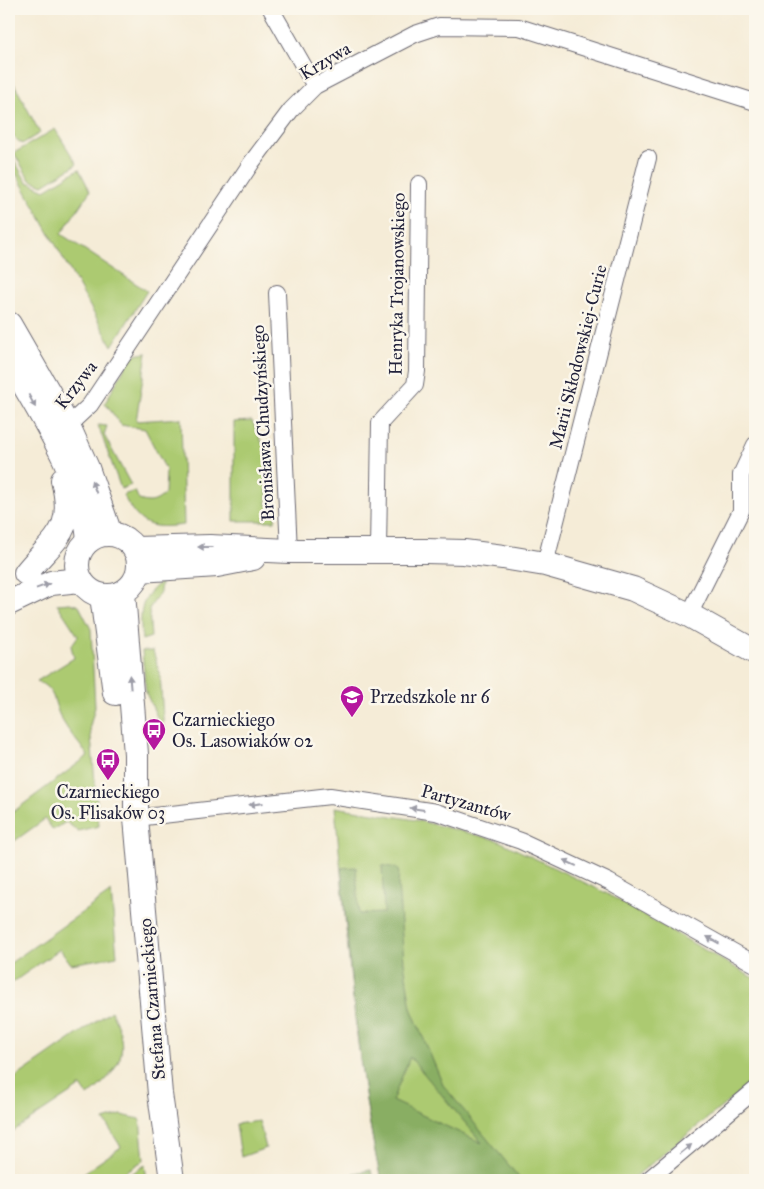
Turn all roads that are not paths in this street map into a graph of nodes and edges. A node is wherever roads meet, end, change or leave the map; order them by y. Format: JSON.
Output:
{"nodes":[{"id":1,"x":271,"y":9,"type":"edge"},
{"id":2,"x":315,"y":86,"type":"junction"},
{"id":3,"x":755,"y":102,"type":"edge"},
{"id":4,"x":648,"y":158,"type":"dead end"},
{"id":5,"x":419,"y":184,"type":"dead end"},
{"id":6,"x":277,"y":293,"type":"dead end"},
{"id":7,"x":9,"y":324,"type":"edge"},
{"id":8,"x":9,"y":359,"type":"edge"},
{"id":9,"x":69,"y":428,"type":"junction"},
{"id":10,"x":755,"y":445,"type":"edge"},
{"id":11,"x":58,"y":449,"type":"junction"},
{"id":12,"x":92,"y":543,"type":"junction"},
{"id":13,"x":378,"y":551,"type":"junction"},
{"id":14,"x":289,"y":552,"type":"junction"},
{"id":15,"x":137,"y":559,"type":"junction"},
{"id":16,"x":545,"y":564,"type":"junction"},
{"id":17,"x":17,"y":577,"type":"edge"},
{"id":18,"x":80,"y":580,"type":"junction"},
{"id":19,"x":112,"y":595,"type":"junction"},
{"id":20,"x":9,"y":603,"type":"edge"},
{"id":21,"x":689,"y":615,"type":"junction"},
{"id":22,"x":755,"y":652,"type":"edge"},
{"id":23,"x":136,"y":818,"type":"junction"},
{"id":24,"x":755,"y":964,"type":"edge"},
{"id":25,"x":755,"y":1090,"type":"edge"},
{"id":26,"x":172,"y":1180,"type":"edge"},
{"id":27,"x":648,"y":1180,"type":"edge"}],
"edges":[{"from":1,"to":2,"type":"street"},
{"from":2,"to":3,"type":"street","name":"Krzywa"},
{"from":2,"to":9,"type":"street","name":"Krzywa"},
{"from":4,"to":16,"type":"street","name":"Marii Skłodowskiej-Curie"},
{"from":5,"to":13,"type":"street","name":"Henryka Trojanowskiego"},
{"from":6,"to":14,"type":"street","name":"Bronisława Chudzyńskiego"},
{"from":7,"to":9,"type":"street"},
{"from":8,"to":11,"type":"street","one_way":true},
{"from":9,"to":11,"type":"street","name":"Krzywa"},
{"from":12,"to":9,"type":"street","one_way":true},
{"from":10,"to":21,"type":"street"},
{"from":11,"to":12,"type":"street"},
{"from":11,"to":17,"type":"street"},
{"from":12,"to":15,"type":"street"},
{"from":12,"to":17,"type":"street"},
{"from":12,"to":18,"type":"street"},
{"from":13,"to":14,"type":"street"},
{"from":13,"to":16,"type":"street"},
{"from":14,"to":15,"type":"street"},
{"from":15,"to":19,"type":"street"},
{"from":16,"to":21,"type":"street"},
{"from":18,"to":19,"type":"street"},
{"from":20,"to":18,"type":"street","one_way":true},
{"from":19,"to":23,"type":"street","name":"Stefana Czarnieckiego"},
{"from":21,"to":22,"type":"street"},
{"from":24,"to":23,"type":"street","name":"Partyzantów","one_way":true},
{"from":23,"to":26,"type":"street","name":"Stefana Czarnieckiego"},
{"from":27,"to":25,"type":"street","one_way":true}]}
